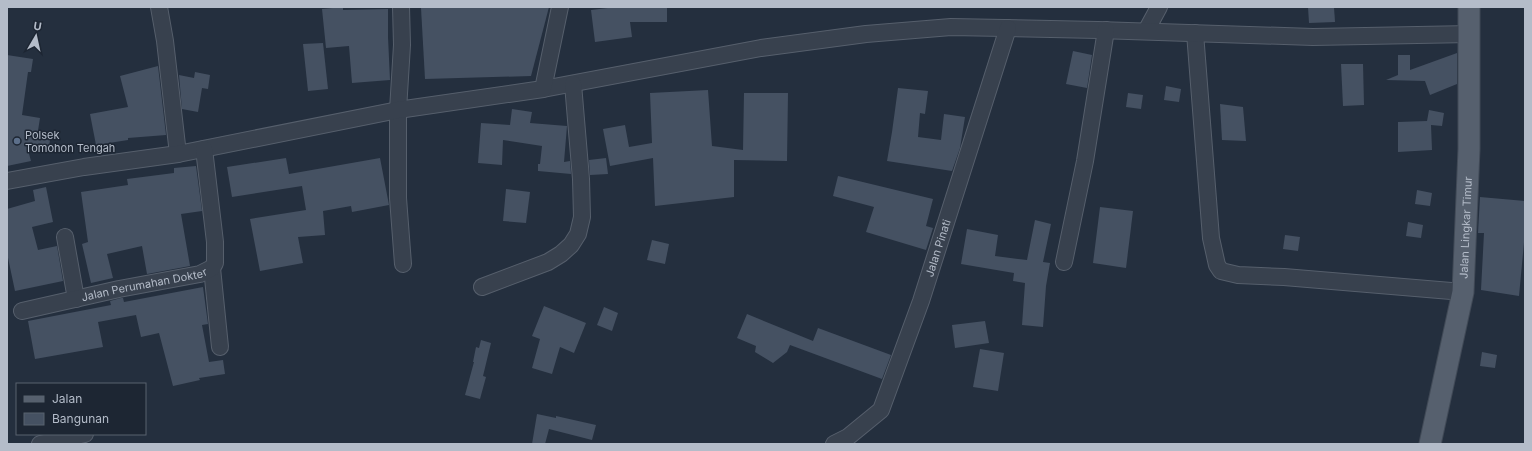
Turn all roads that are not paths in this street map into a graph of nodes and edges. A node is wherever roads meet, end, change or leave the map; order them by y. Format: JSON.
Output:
{"nodes":[{"id":1,"x":159,"y":7,"type":"edge"},
{"id":2,"x":401,"y":7,"type":"edge"},
{"id":3,"x":560,"y":7,"type":"edge"},
{"id":4,"x":1159,"y":7,"type":"edge"},
{"id":5,"x":1469,"y":7,"type":"edge"},
{"id":6,"x":1008,"y":28,"type":"junction"},
{"id":7,"x":1106,"y":30,"type":"junction"},
{"id":8,"x":1146,"y":31,"type":"junction"},
{"id":9,"x":1195,"y":33,"type":"junction"},
{"id":10,"x":1470,"y":34,"type":"junction"},
{"id":11,"x":572,"y":84,"type":"junction"},
{"id":12,"x":543,"y":89,"type":"junction"},
{"id":13,"x":398,"y":110,"type":"junction"},
{"id":14,"x":204,"y":149,"type":"junction"},
{"id":15,"x":178,"y":154,"type":"junction"},
{"id":16,"x":7,"y":181,"type":"edge"},
{"id":17,"x":65,"y":237,"type":"dead end"},
{"id":18,"x":1064,"y":262,"type":"dead end"},
{"id":19,"x":402,"y":264,"type":"dead end"},
{"id":20,"x":212,"y":268,"type":"junction"},
{"id":21,"x":482,"y":287,"type":"dead end"},
{"id":22,"x":1463,"y":292,"type":"junction"},
{"id":23,"x":76,"y":298,"type":"junction"},
{"id":24,"x":22,"y":311,"type":"dead end"},
{"id":25,"x":220,"y":347,"type":"dead end"},
{"id":26,"x":80,"y":435,"type":"edge"},
{"id":27,"x":40,"y":444,"type":"edge"},
{"id":28,"x":834,"y":444,"type":"edge"},
{"id":29,"x":1430,"y":444,"type":"edge"}],
"edges":[{"from":1,"to":15,"type":"street"},
{"from":2,"to":13,"type":"street"},
{"from":3,"to":12,"type":"street"},
{"from":4,"to":8,"type":"street"},
{"from":5,"to":10,"type":"main road","name":"Jalan Lingkar Timur"},
{"from":6,"to":7,"type":"street"},
{"from":6,"to":11,"type":"street"},
{"from":6,"to":28,"type":"street","name":"Jalan Pinati"},
{"from":7,"to":8,"type":"street"},
{"from":7,"to":18,"type":"street"},
{"from":8,"to":9,"type":"street"},
{"from":9,"to":10,"type":"street"},
{"from":9,"to":22,"type":"street"},
{"from":10,"to":22,"type":"main road","name":"Jalan Lingkar Timur"},
{"from":11,"to":12,"type":"street"},
{"from":11,"to":21,"type":"street"},
{"from":12,"to":13,"type":"street"},
{"from":13,"to":14,"type":"street"},
{"from":13,"to":19,"type":"street"},
{"from":14,"to":15,"type":"street"},
{"from":14,"to":20,"type":"street","name":"Jalan Perumahan Dokter"},
{"from":15,"to":16,"type":"street"},
{"from":17,"to":23,"type":"street","name":"Jalan Perumahan Dokter"},
{"from":20,"to":23,"type":"street","name":"Jalan Perumahan Dokter"},
{"from":20,"to":25,"type":"street","name":"Jalan Perumahan Dokter"},
{"from":22,"to":29,"type":"main road","name":"Jalan Lingkar Timur"},
{"from":23,"to":24,"type":"street","name":"Jalan Perumahan Dokter"},
{"from":26,"to":27,"type":"street"}]}
